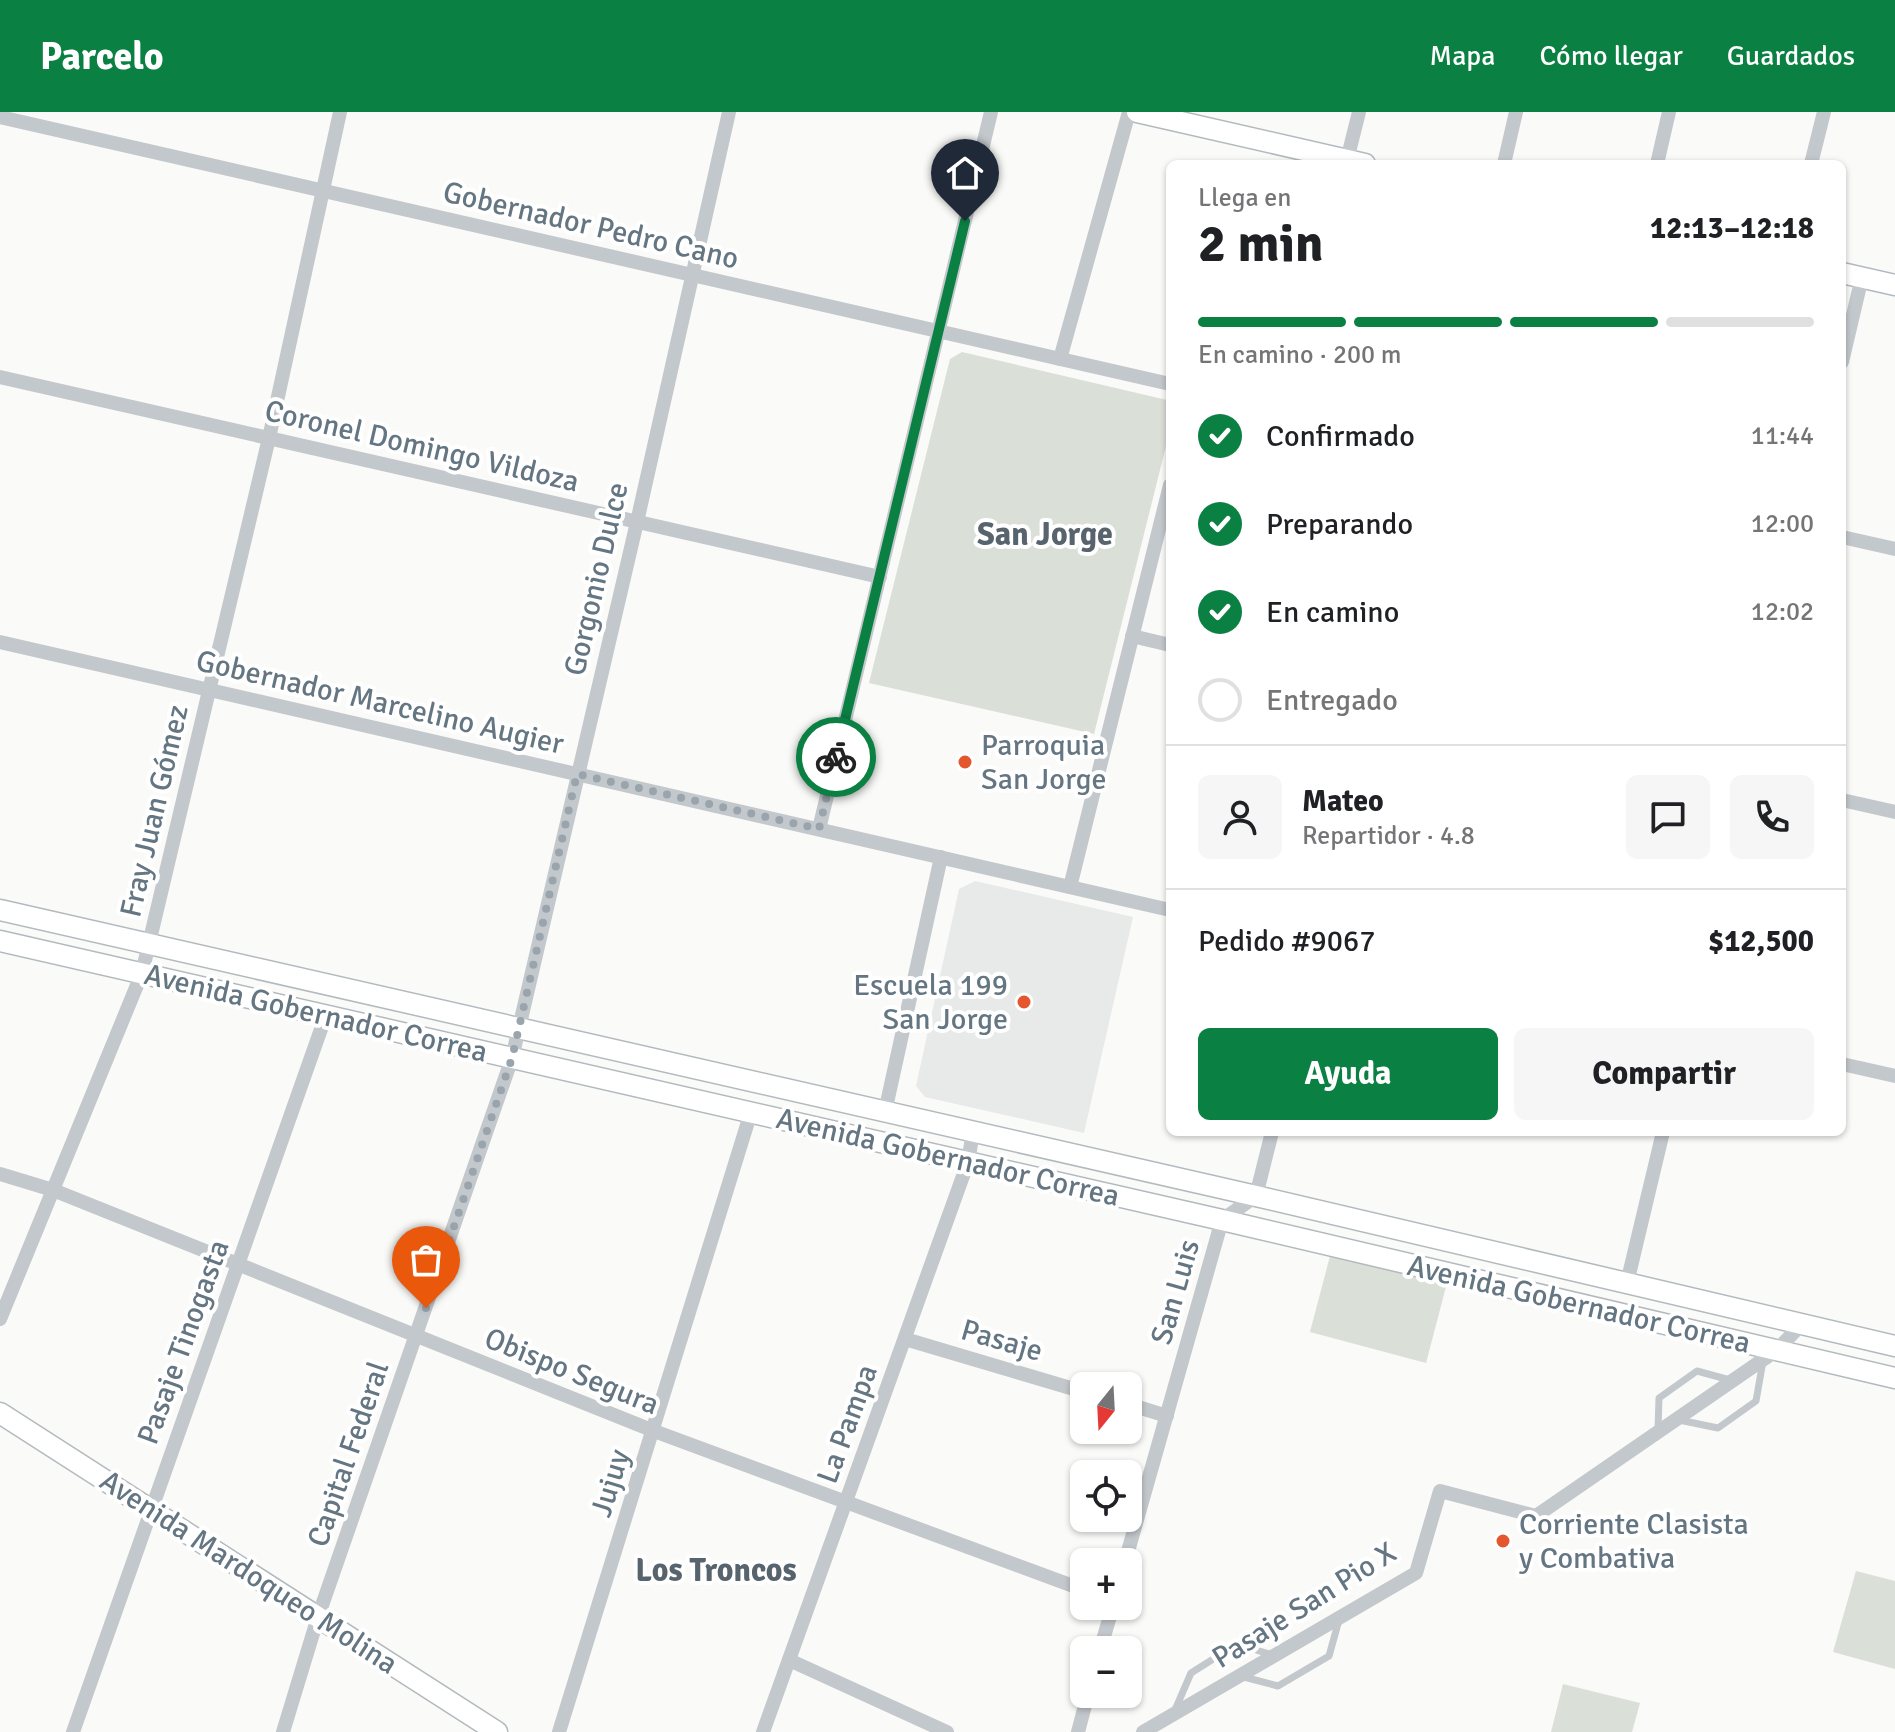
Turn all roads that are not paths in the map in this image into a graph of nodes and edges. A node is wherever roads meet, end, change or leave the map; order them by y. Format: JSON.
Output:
{"nodes":[{"id":1,"x":340,"y":112,"type":"edge"},
{"id":2,"x":729,"y":112,"type":"edge"},
{"id":3,"x":991,"y":112,"type":"edge"},
{"id":4,"x":1129,"y":112,"type":"edge"},
{"id":5,"x":1137,"y":112,"type":"edge"},
{"id":6,"x":1359,"y":112,"type":"edge"},
{"id":7,"x":1516,"y":112,"type":"edge"},
{"id":8,"x":1669,"y":112,"type":"edge"},
{"id":9,"x":1824,"y":112,"type":"edge"},
{"id":10,"x":0,"y":117,"type":"edge"},
{"id":11,"x":1204,"y":120,"type":"edge"},
{"id":12,"x":1349,"y":160,"type":"edge"},
{"id":13,"x":1356,"y":160,"type":"edge"},
{"id":14,"x":1505,"y":160,"type":"edge"},
{"id":15,"x":1658,"y":160,"type":"edge"},
{"id":16,"x":1812,"y":160,"type":"edge"},
{"id":17,"x":323,"y":191,"type":"junction"},
{"id":18,"x":692,"y":275,"type":"junction"},
{"id":19,"x":1852,"y":275,"type":"edge"},
{"id":20,"x":1895,"y":285,"type":"edge"},
{"id":21,"x":1846,"y":327,"type":"edge"},
{"id":22,"x":939,"y":331,"type":"junction"},
{"id":23,"x":1060,"y":359,"type":"junction"},
{"id":24,"x":0,"y":377,"type":"edge"},
{"id":25,"x":1166,"y":383,"type":"edge"},
{"id":26,"x":269,"y":438,"type":"junction"},
{"id":27,"x":1166,"y":501,"type":"edge"},
{"id":28,"x":637,"y":522,"type":"junction"},
{"id":29,"x":1846,"y":538,"type":"edge"},
{"id":30,"x":1895,"y":549,"type":"edge"},
{"id":31,"x":880,"y":577,"type":"junction"},
{"id":32,"x":1132,"y":636,"type":"junction"},
{"id":33,"x":0,"y":642,"type":"edge"},
{"id":34,"x":1166,"y":644,"type":"edge"},
{"id":35,"x":209,"y":690,"type":"junction"},
{"id":36,"x":577,"y":774,"type":"junction"},
{"id":37,"x":1846,"y":801,"type":"edge"},
{"id":38,"x":1895,"y":812,"type":"edge"},
{"id":39,"x":819,"y":829,"type":"junction"},
{"id":40,"x":941,"y":857,"type":"junction"},
{"id":41,"x":1070,"y":887,"type":"junction"},
{"id":42,"x":1166,"y":909,"type":"edge"},
{"id":43,"x":0,"y":910,"type":"edge"},
{"id":44,"x":0,"y":941,"type":"edge"},
{"id":45,"x":146,"y":959,"type":"junction"},
{"id":46,"x":326,"y":1015,"type":"junction"},
{"id":47,"x":519,"y":1028,"type":"junction"},
{"id":48,"x":512,"y":1058,"type":"junction"},
{"id":49,"x":1846,"y":1065,"type":"edge"},
{"id":50,"x":1895,"y":1076,"type":"edge"},
{"id":51,"x":751,"y":1112,"type":"junction"},
{"id":52,"x":885,"y":1112,"type":"junction"},
{"id":53,"x":973,"y":1132,"type":"junction"},
{"id":54,"x":1271,"y":1136,"type":"edge"},
{"id":55,"x":1662,"y":1136,"type":"edge"},
{"id":56,"x":968,"y":1162,"type":"junction"},
{"id":57,"x":0,"y":1174,"type":"edge"},
{"id":58,"x":53,"y":1190,"type":"junction"},
{"id":59,"x":1256,"y":1196,"type":"junction"},
{"id":60,"x":1222,"y":1220,"type":"junction"},
{"id":61,"x":239,"y":1265,"type":"junction"},
{"id":62,"x":1627,"y":1283,"type":"junction"},
{"id":63,"x":0,"y":1319,"type":"edge"},
{"id":64,"x":1802,"y":1324,"type":"junction"},
{"id":65,"x":417,"y":1336,"type":"junction"},
{"id":66,"x":905,"y":1339,"type":"junction"},
{"id":67,"x":1895,"y":1346,"type":"edge"},
{"id":68,"x":1770,"y":1355,"type":"junction"},
{"id":69,"x":1895,"y":1378,"type":"edge"},
{"id":70,"x":1733,"y":1381,"type":"junction"},
{"id":71,"x":1070,"y":1388,"type":"edge"},
{"id":72,"x":1142,"y":1408,"type":"edge"},
{"id":73,"x":0,"y":1413,"type":"edge"},
{"id":74,"x":1167,"y":1416,"type":"junction"},
{"id":75,"x":1676,"y":1419,"type":"junction"},
{"id":76,"x":654,"y":1431,"type":"junction"},
{"id":77,"x":1658,"y":1432,"type":"junction"},
{"id":78,"x":846,"y":1504,"type":"junction"},
{"id":79,"x":150,"y":1509,"type":"junction"},
{"id":80,"x":1129,"y":1548,"type":"edge"},
{"id":81,"x":1070,"y":1585,"type":"edge"},
{"id":82,"x":318,"y":1617,"type":"junction"},
{"id":83,"x":1339,"y":1618,"type":"junction"},
{"id":84,"x":1274,"y":1656,"type":"junction"},
{"id":85,"x":789,"y":1660,"type":"junction"},
{"id":86,"x":1240,"y":1676,"type":"junction"},
{"id":87,"x":1084,"y":1708,"type":"edge"},
{"id":88,"x":1172,"y":1715,"type":"junction"},
{"id":89,"x":73,"y":1732,"type":"edge"},
{"id":90,"x":283,"y":1732,"type":"edge"},
{"id":91,"x":497,"y":1732,"type":"edge"},
{"id":92,"x":559,"y":1732,"type":"edge"},
{"id":93,"x":763,"y":1732,"type":"edge"},
{"id":94,"x":947,"y":1732,"type":"edge"},
{"id":95,"x":1078,"y":1732,"type":"edge"},
{"id":96,"x":1143,"y":1732,"type":"edge"}],
"edges":[{"from":1,"to":17,"type":"street","name":"Fray Juan Gómez"},
{"from":2,"to":18,"type":"street","name":"Gorgonio Dulce"},
{"from":3,"to":22,"type":"street"},
{"from":4,"to":23,"type":"street"},
{"from":5,"to":11,"type":"main road"},
{"from":6,"to":13,"type":"street"},
{"from":7,"to":14,"type":"street"},
{"from":8,"to":15,"type":"street"},
{"from":9,"to":16,"type":"street"},
{"from":10,"to":17,"type":"street","name":"Gobernador Pedro Cano"},
{"from":11,"to":12,"type":"main road"},
{"from":17,"to":18,"type":"street","name":"Gobernador Pedro Cano"},
{"from":17,"to":26,"type":"street","name":"Fray Juan Gómez"},
{"from":18,"to":22,"type":"street","name":"Gobernador Pedro Cano"},
{"from":18,"to":28,"type":"street","name":"Gorgonio Dulce"},
{"from":19,"to":20,"type":"main road"},
{"from":19,"to":21,"type":"street"},
{"from":22,"to":23,"type":"street","name":"Gobernador Pedro Cano"},
{"from":22,"to":31,"type":"street"},
{"from":23,"to":25,"type":"street","name":"Gobernador Pedro Cano"},
{"from":24,"to":26,"type":"street","name":"Coronel Domingo Vildoza"},
{"from":26,"to":28,"type":"street","name":"Coronel Domingo Vildoza"},
{"from":26,"to":35,"type":"street","name":"Fray Juan Gómez"},
{"from":27,"to":32,"type":"street"},
{"from":28,"to":31,"type":"street","name":"Coronel Domingo Vildoza"},
{"from":28,"to":36,"type":"street","name":"Gorgonio Dulce"},
{"from":29,"to":30,"type":"street"},
{"from":31,"to":39,"type":"street"},
{"from":32,"to":34,"type":"street"},
{"from":32,"to":41,"type":"street"},
{"from":33,"to":35,"type":"street","name":"Gobernador Marcelino Augier"},
{"from":35,"to":36,"type":"street","name":"Gobernador Marcelino Augier"},
{"from":35,"to":45,"type":"street","name":"Fray Juan Gómez"},
{"from":36,"to":39,"type":"street","name":"Gobernador Marcelino Augier"},
{"from":36,"to":47,"type":"street","name":"Gorgonio Dulce"},
{"from":37,"to":38,"type":"street"},
{"from":39,"to":40,"type":"street","name":"Gobernador Marcelino Augier"},
{"from":40,"to":41,"type":"street","name":"Gobernador Marcelino Augier"},
{"from":40,"to":52,"type":"street"},
{"from":41,"to":42,"type":"street","name":"Gobernador Marcelino Augier"},
{"from":43,"to":45,"type":"main road","name":"Avenida Gobernador Correa"},
{"from":44,"to":45,"type":"main road","name":"Avenida Gobernador Correa"},
{"from":45,"to":46,"type":"main road","name":"Avenida Gobernador Correa"},
{"from":45,"to":47,"type":"main road","name":"Avenida Gobernador Correa"},
{"from":45,"to":58,"type":"street","name":"Fray Juan Gómez"},
{"from":46,"to":48,"type":"main road","name":"Avenida Gobernador Correa"},
{"from":46,"to":61,"type":"street","name":"Pasaje Tinogasta"},
{"from":47,"to":48,"type":"street","name":"Gorgonio Dulce"},
{"from":47,"to":52,"type":"main road","name":"Avenida Gobernador Correa"},
{"from":48,"to":51,"type":"main road","name":"Avenida Gobernador Correa"},
{"from":48,"to":65,"type":"street","name":"Capital Federal"},
{"from":49,"to":50,"type":"street"},
{"from":51,"to":56,"type":"main road","name":"Avenida Gobernador Correa"},
{"from":51,"to":76,"type":"street","name":"Jujuy"},
{"from":52,"to":53,"type":"main road","name":"Avenida Gobernador Correa"},
{"from":53,"to":56,"type":"street","name":"La Pampa"},
{"from":53,"to":59,"type":"main road","name":"Avenida Gobernador Correa"},
{"from":54,"to":59,"type":"street"},
{"from":55,"to":62,"type":"street"},
{"from":56,"to":60,"type":"main road","name":"Avenida Gobernador Correa"},
{"from":56,"to":66,"type":"street","name":"La Pampa"},
{"from":57,"to":58,"type":"street","name":"Obispo Segura"},
{"from":58,"to":61,"type":"street","name":"Obispo Segura"},
{"from":58,"to":63,"type":"street","name":"Fray Juan Gómez"},
{"from":59,"to":60,"type":"street"},
{"from":59,"to":62,"type":"main road","name":"Avenida Gobernador Correa"},
{"from":60,"to":68,"type":"main road","name":"Avenida Gobernador Correa"},
{"from":60,"to":74,"type":"street","name":"San Luis"},
{"from":61,"to":65,"type":"street","name":"Obispo Segura"},
{"from":61,"to":79,"type":"street","name":"Pasaje Tinogasta"},
{"from":62,"to":64,"type":"main road","name":"Avenida Gobernador Correa"},
{"from":64,"to":67,"type":"main road","name":"Avenida Gobernador Correa"},
{"from":64,"to":68,"type":"street","name":"Pasaje San Pio X"},
{"from":65,"to":76,"type":"street","name":"Obispo Segura"},
{"from":65,"to":82,"type":"street","name":"Capital Federal"},
{"from":66,"to":71,"type":"street","name":"Pasaje"},
{"from":66,"to":78,"type":"street","name":"La Pampa"},
{"from":68,"to":69,"type":"main road","name":"Avenida Gobernador Correa"},
{"from":68,"to":70,"type":"street","name":"Pasaje San Pio X"},
{"from":68,"to":75,"type":"lane"},
{"from":70,"to":75,"type":"street","name":"Pasaje San Pio X"},
{"from":70,"to":77,"type":"lane"},
{"from":72,"to":74,"type":"street"},
{"from":73,"to":79,"type":"main road","name":"Avenida Mardoqueo Molina"},
{"from":74,"to":80,"type":"street","name":"San Luis"},
{"from":75,"to":77,"type":"street","name":"Pasaje San Pio X"},
{"from":76,"to":78,"type":"street","name":"Obispo Segura"},
{"from":76,"to":92,"type":"street","name":"Jujuy"},
{"from":77,"to":83,"type":"street","name":"Pasaje San Pio X"},
{"from":78,"to":81,"type":"street","name":"Obispo Segura"},
{"from":78,"to":85,"type":"street","name":"La Pampa"},
{"from":79,"to":82,"type":"main road","name":"Avenida Mardoqueo Molina"},
{"from":79,"to":89,"type":"street","name":"Pasaje Tinogasta"},
{"from":82,"to":90,"type":"street","name":"Capital Federal"},
{"from":82,"to":91,"type":"main road","name":"Avenida Mardoqueo Molina"},
{"from":83,"to":84,"type":"street","name":"Pasaje San Pio X"},
{"from":83,"to":86,"type":"lane"},
{"from":84,"to":86,"type":"street","name":"Pasaje San Pio X"},
{"from":84,"to":88,"type":"lane"},
{"from":85,"to":93,"type":"street","name":"La Pampa"},
{"from":85,"to":94,"type":"street"},
{"from":86,"to":88,"type":"street","name":"Pasaje San Pio X"},
{"from":87,"to":95,"type":"street"},
{"from":88,"to":96,"type":"street","name":"Pasaje San Pio X"}]}
